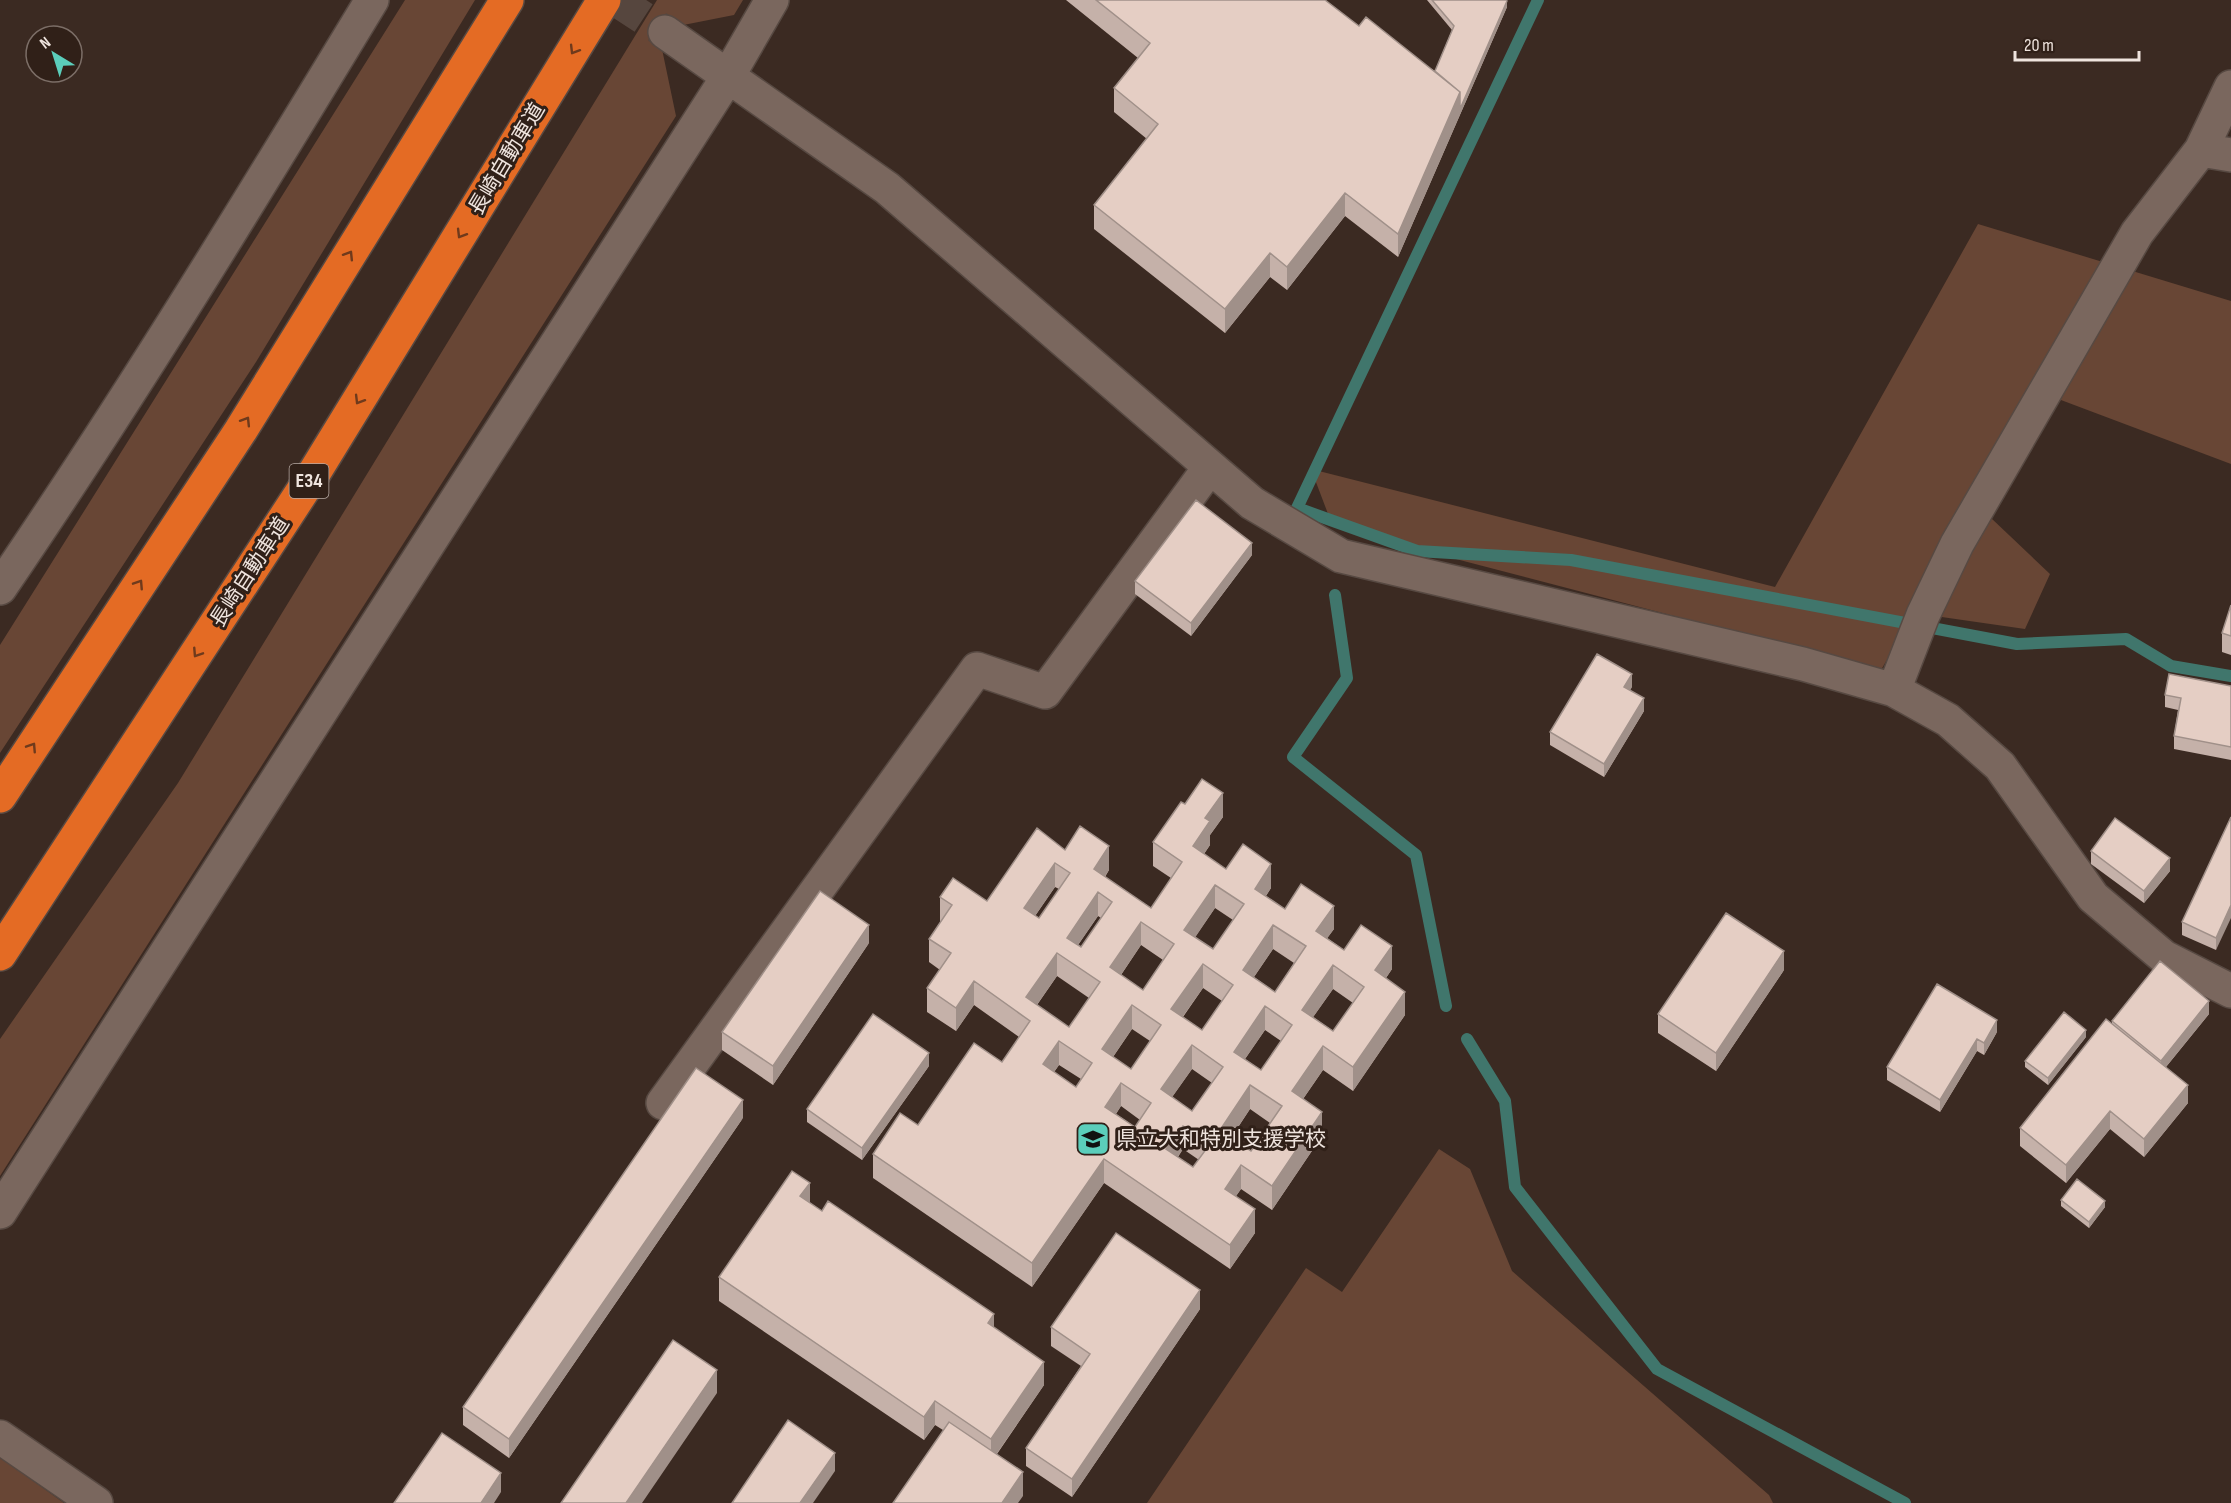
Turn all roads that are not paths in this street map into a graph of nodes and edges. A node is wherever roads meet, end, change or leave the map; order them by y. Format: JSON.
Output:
{"nodes":[{"id":1,"x":372,"y":0,"type":"edge"},
{"id":2,"x":507,"y":0,"type":"edge"},
{"id":3,"x":604,"y":0,"type":"edge"},
{"id":4,"x":772,"y":0,"type":"edge"},
{"id":5,"x":665,"y":32,"type":"tunnel mouth"},
{"id":6,"x":727,"y":78,"type":"junction"},
{"id":7,"x":2231,"y":87,"type":"edge"},
{"id":8,"x":2216,"y":152,"type":"edge"},
{"id":9,"x":1210,"y":467,"type":"junction"},
{"id":10,"x":0,"y":588,"type":"edge"},
{"id":11,"x":1894,"y":690,"type":"junction"},
{"id":12,"x":0,"y":796,"type":"edge"},
{"id":13,"x":0,"y":954,"type":"edge"},
{"id":14,"x":2231,"y":991,"type":"edge"},
{"id":15,"x":663,"y":1103,"type":"dead end"},
{"id":16,"x":0,"y":1212,"type":"edge"},
{"id":17,"x":0,"y":1437,"type":"edge"},
{"id":18,"x":96,"y":1503,"type":"edge"}],
"edges":[{"from":1,"to":10,"type":"street"},
{"from":12,"to":2,"type":"highway","one_way":true},
{"from":3,"to":13,"type":"highway","name":"長崎自動車道","number":"E34","one_way":true},
{"from":4,"to":6,"type":"street"},
{"from":5,"to":6,"type":"street"},
{"from":6,"to":9,"type":"street"},
{"from":6,"to":16,"type":"street"},
{"from":7,"to":8,"type":"street"},
{"from":8,"to":11,"type":"street"},
{"from":9,"to":11,"type":"street"},
{"from":9,"to":15,"type":"street"},
{"from":11,"to":14,"type":"street"},
{"from":17,"to":18,"type":"street"}]}
